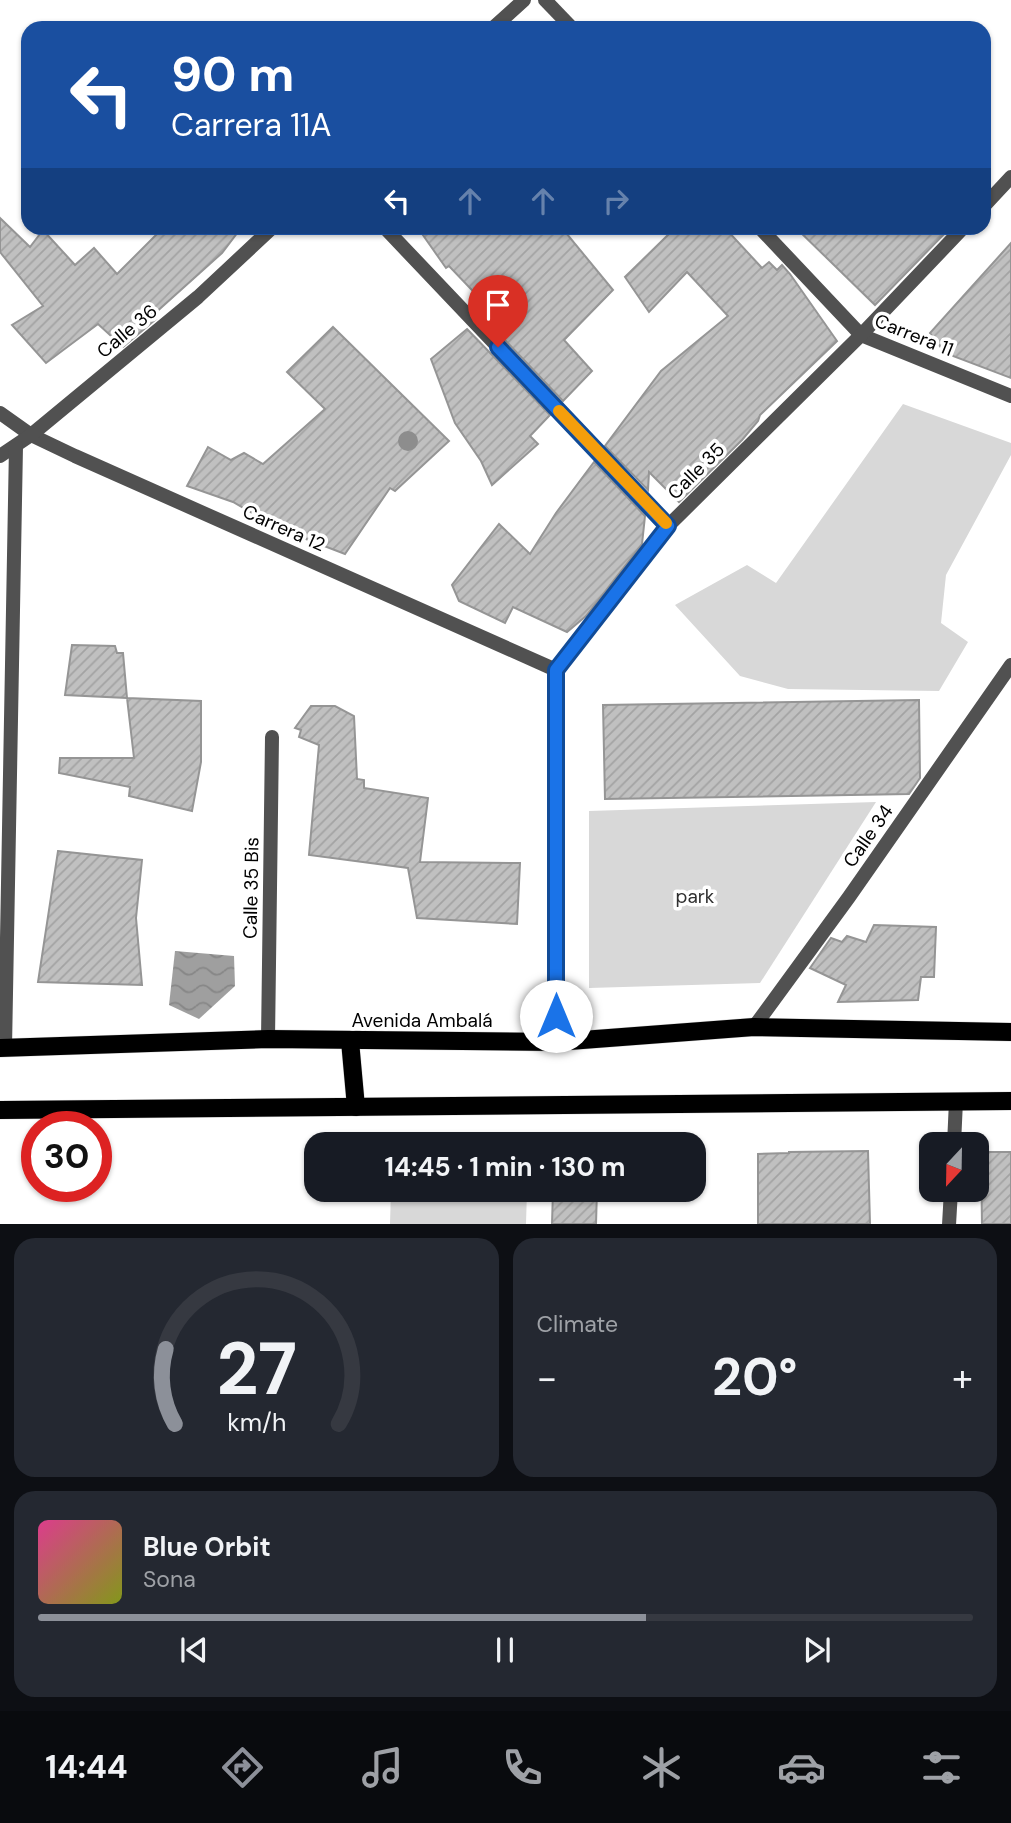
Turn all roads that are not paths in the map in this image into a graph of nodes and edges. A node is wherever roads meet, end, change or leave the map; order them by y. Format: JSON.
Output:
{"nodes":[{"id":1,"x":524,"y":0,"type":"edge"},
{"id":2,"x":545,"y":0,"type":"edge"},
{"id":3,"x":501,"y":21,"type":"edge"},
{"id":4,"x":565,"y":21,"type":"edge"},
{"id":5,"x":1011,"y":177,"type":"edge"},
{"id":6,"x":991,"y":198,"type":"edge"},
{"id":7,"x":264,"y":235,"type":"edge"},
{"id":8,"x":392,"y":235,"type":"edge"},
{"id":9,"x":767,"y":235,"type":"edge"},
{"id":10,"x":956,"y":235,"type":"edge"},
{"id":11,"x":861,"y":335,"type":"junction"},
{"id":12,"x":1011,"y":396,"type":"edge"},
{"id":13,"x":0,"y":413,"type":"edge"},
{"id":14,"x":31,"y":435,"type":"junction"},
{"id":15,"x":16,"y":446,"type":"junction"},
{"id":16,"x":0,"y":456,"type":"edge"},
{"id":17,"x":668,"y":526,"type":"junction"},
{"id":18,"x":1011,"y":665,"type":"edge"},
{"id":19,"x":556,"y":670,"type":"junction"},
{"id":20,"x":272,"y":737,"type":"dead end"},
{"id":21,"x":754,"y":1027,"type":"junction"},
{"id":22,"x":1011,"y":1032,"type":"edge"},
{"id":23,"x":268,"y":1039,"type":"junction"},
{"id":24,"x":350,"y":1041,"type":"junction"},
{"id":25,"x":556,"y":1042,"type":"junction"},
{"id":26,"x":3,"y":1048,"type":"edge"},
{"id":27,"x":956,"y":1101,"type":"junction"},
{"id":28,"x":1011,"y":1101,"type":"edge"},
{"id":29,"x":356,"y":1107,"type":"junction"},
{"id":30,"x":0,"y":1110,"type":"edge"},
{"id":31,"x":955,"y":1132,"type":"edge"},
{"id":32,"x":950,"y":1202,"type":"edge"},
{"id":33,"x":949,"y":1224,"type":"edge"}],
"edges":[{"from":1,"to":3,"type":"street"},
{"from":2,"to":4,"type":"street"},
{"from":5,"to":6,"type":"street"},
{"from":7,"to":14,"type":"street","name":"Calle 36"},
{"from":8,"to":17,"type":"street"},
{"from":9,"to":11,"type":"street","name":"Carrera 11"},
{"from":10,"to":11,"type":"street","name":"Calle 35"},
{"from":11,"to":12,"type":"street","name":"Carrera 11"},
{"from":11,"to":17,"type":"street","name":"Calle 35"},
{"from":13,"to":14,"type":"street","name":"Carrera 12"},
{"from":14,"to":15,"type":"street","name":"Calle 36"},
{"from":14,"to":19,"type":"street","name":"Carrera 12"},
{"from":15,"to":16,"type":"street","name":"Calle 36"},
{"from":15,"to":26,"type":"street"},
{"from":17,"to":19,"type":"street","name":"Calle 35"},
{"from":18,"to":21,"type":"street","name":"Calle 34"},
{"from":19,"to":25,"type":"street"},
{"from":20,"to":23,"type":"street","name":"Calle 35 Bis"},
{"from":21,"to":22,"type":"main road","name":"Avenida Ambalá"},
{"from":21,"to":25,"type":"main road","name":"Avenida Ambalá"},
{"from":23,"to":24,"type":"main road","name":"Avenida Ambalá"},
{"from":23,"to":26,"type":"main road","name":"Avenida Ambalá"},
{"from":24,"to":25,"type":"main road","name":"Avenida Ambalá"},
{"from":24,"to":29,"type":"main road"},
{"from":27,"to":28,"type":"main road"},
{"from":27,"to":29,"type":"main road"},
{"from":27,"to":31,"type":"street"},
{"from":29,"to":30,"type":"main road"},
{"from":32,"to":33,"type":"street"}]}
